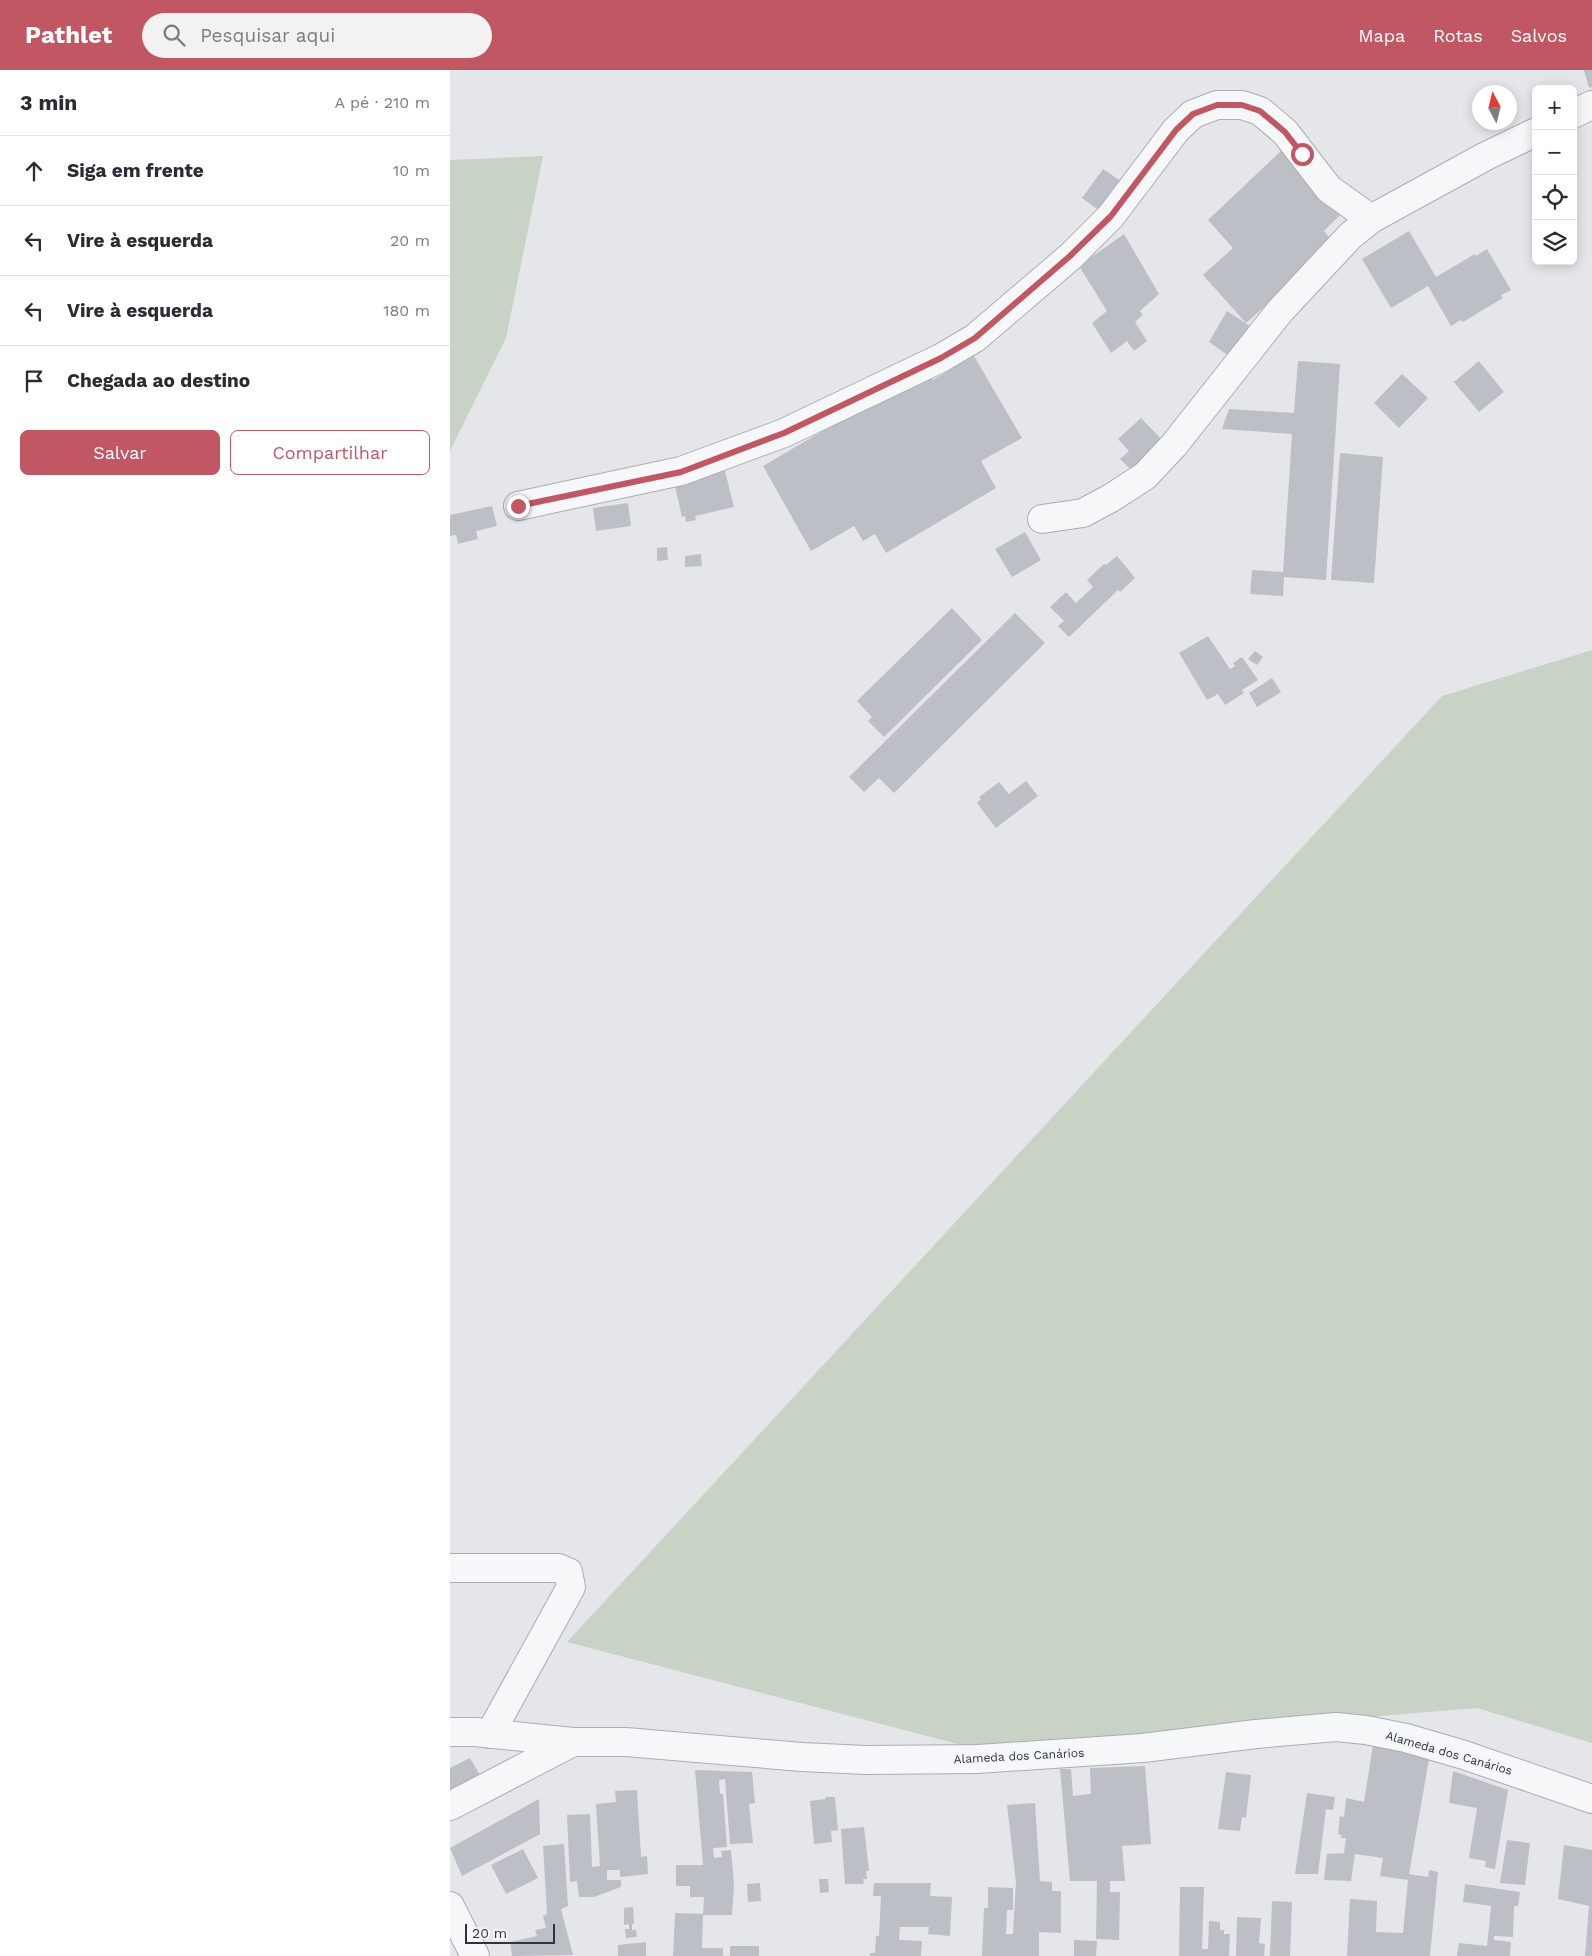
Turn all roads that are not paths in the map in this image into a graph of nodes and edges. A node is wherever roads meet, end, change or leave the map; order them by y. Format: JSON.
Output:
{"nodes":[{"id":1,"x":1592,"y":106,"type":"edge"},
{"id":2,"x":1577,"y":112,"type":"edge"},
{"id":3,"x":1532,"y":134,"type":"edge"},
{"id":4,"x":1371,"y":219,"type":"junction"},
{"id":5,"x":518,"y":506,"type":"dead end"},
{"id":6,"x":1042,"y":518,"type":"dead end"},
{"id":7,"x":450,"y":1568,"type":"edge"},
{"id":8,"x":450,"y":1732,"type":"edge"},
{"id":9,"x":490,"y":1734,"type":"junction"},
{"id":10,"x":573,"y":1742,"type":"junction"},
{"id":11,"x":1592,"y":1799,"type":"edge"},
{"id":12,"x":450,"y":1806,"type":"edge"},
{"id":13,"x":450,"y":1906,"type":"edge"},
{"id":14,"x":475,"y":1956,"type":"edge"}],
"edges":[{"from":1,"to":2,"type":"street"},
{"from":3,"to":4,"type":"street"},
{"from":4,"to":5,"type":"street"},
{"from":4,"to":6,"type":"street"},
{"from":7,"to":9,"type":"street"},
{"from":8,"to":9,"type":"street"},
{"from":9,"to":10,"type":"street"},
{"from":10,"to":11,"type":"street","name":"Alameda dos Canários"},
{"from":10,"to":12,"type":"street","name":"Alameda dos Canários"},
{"from":13,"to":14,"type":"street"}]}
